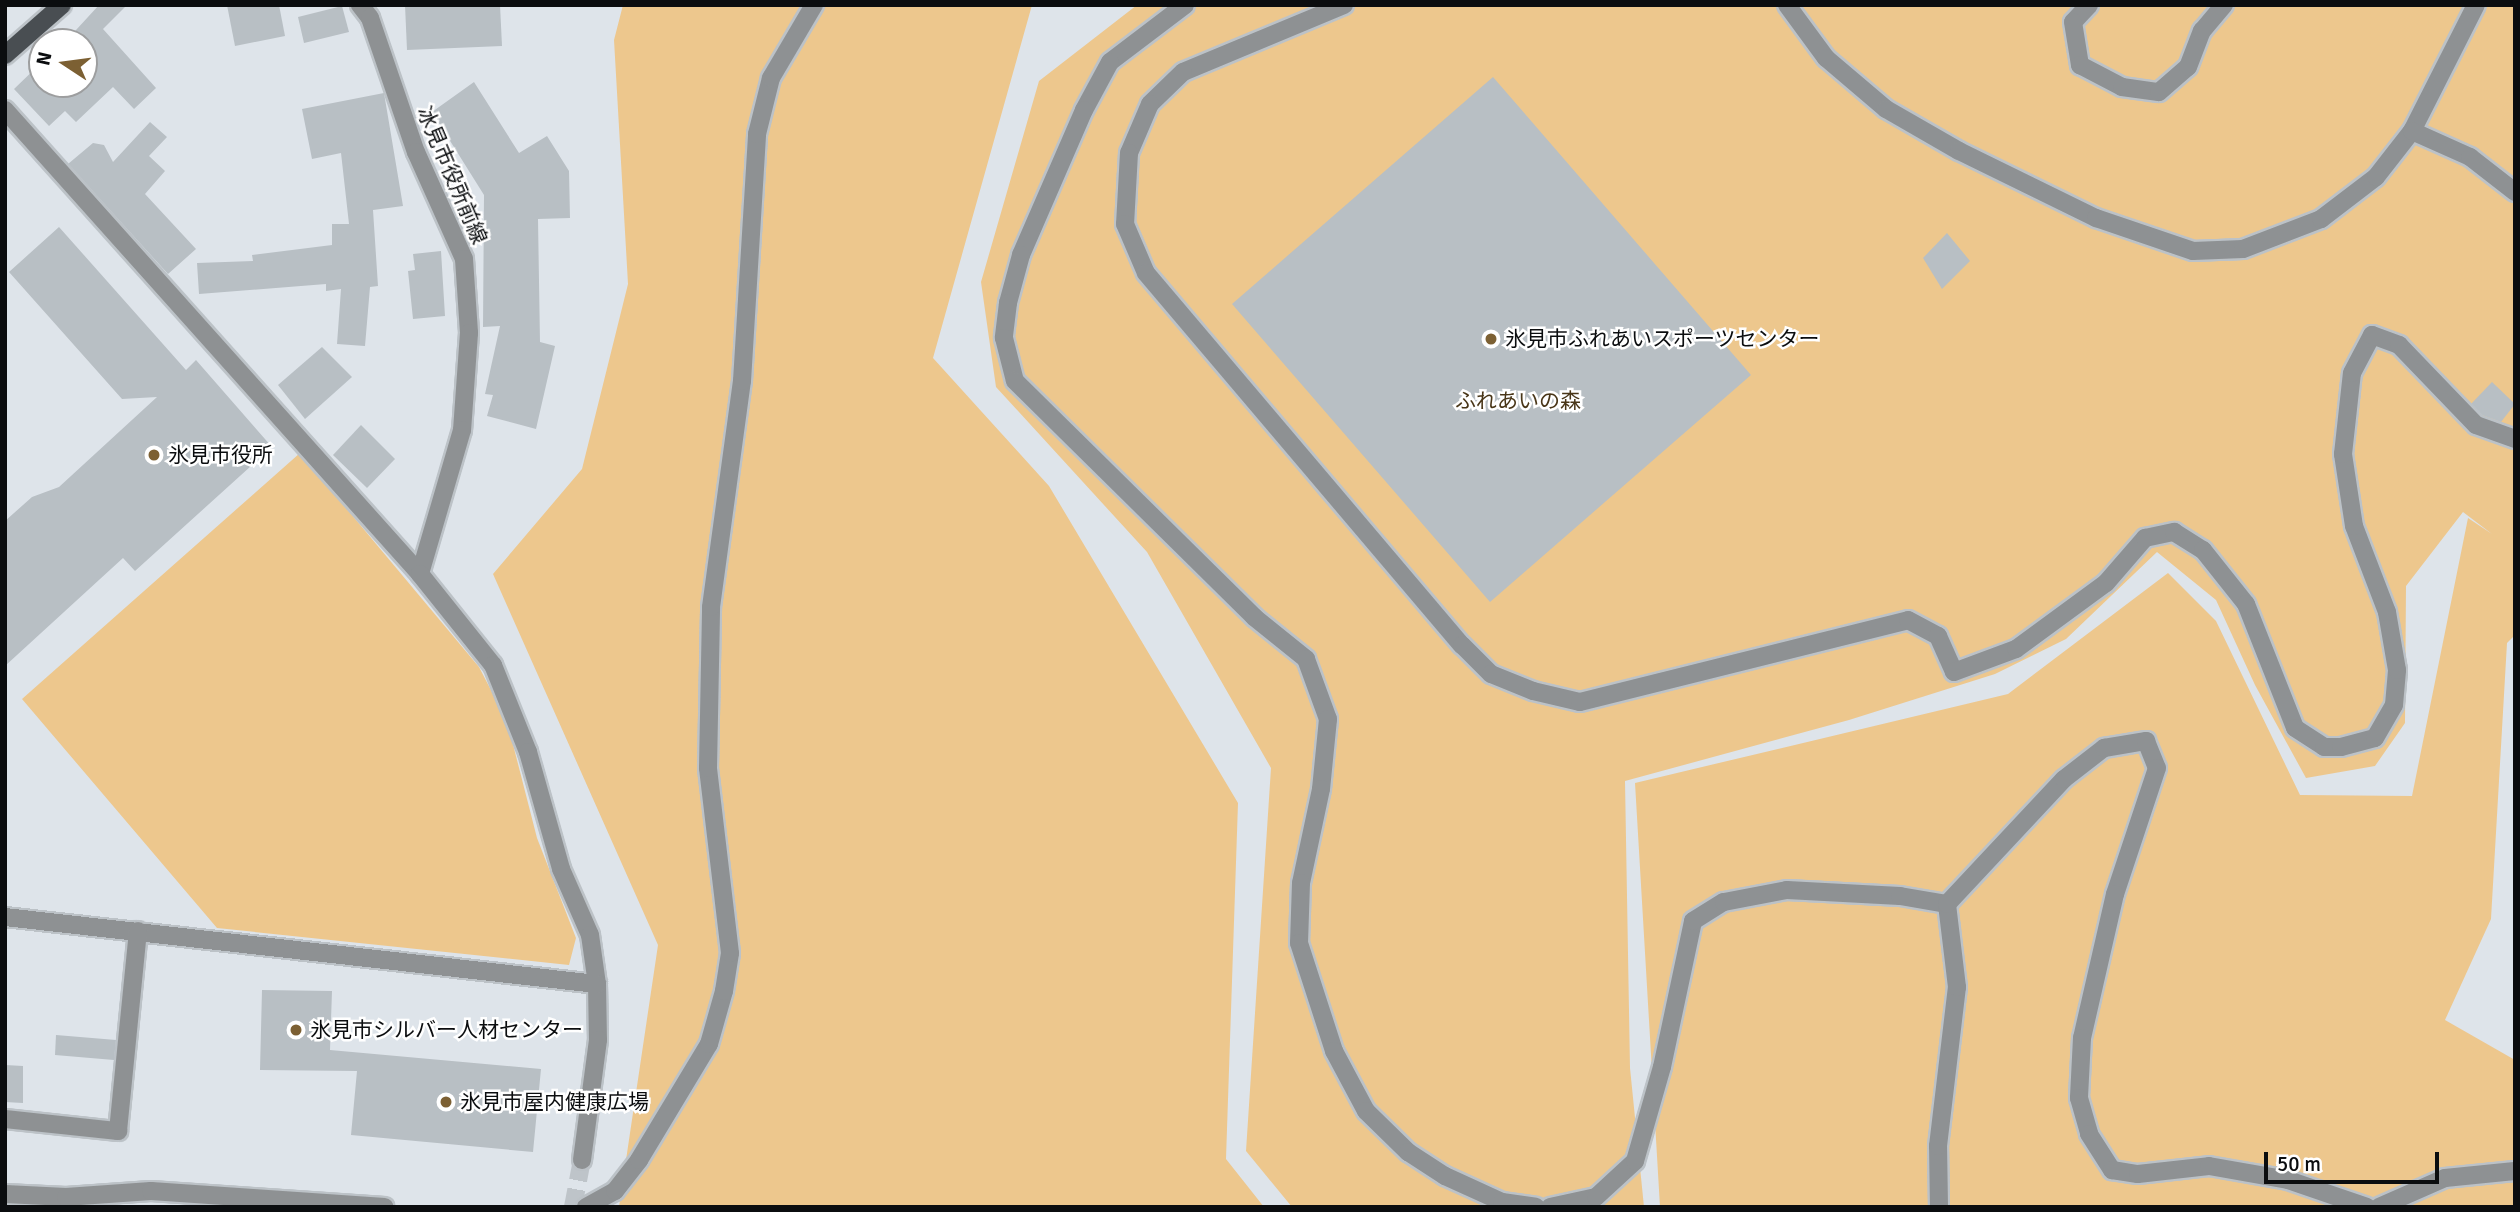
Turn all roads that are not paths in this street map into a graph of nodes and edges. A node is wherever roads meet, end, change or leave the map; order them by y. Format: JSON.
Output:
{"nodes":[{"id":1,"x":62,"y":5,"type":"edge"},
{"id":2,"x":360,"y":5,"type":"edge"},
{"id":3,"x":814,"y":5,"type":"edge"},
{"id":4,"x":1185,"y":5,"type":"edge"},
{"id":5,"x":1344,"y":5,"type":"edge"},
{"id":6,"x":1787,"y":5,"type":"edge"},
{"id":7,"x":2090,"y":5,"type":"edge"},
{"id":8,"x":2224,"y":5,"type":"edge"},
{"id":9,"x":2476,"y":5,"type":"edge"},
{"id":10,"x":5,"y":55,"type":"edge"},
{"id":11,"x":5,"y":110,"type":"edge"},
{"id":12,"x":2412,"y":131,"type":"junction"},
{"id":13,"x":2515,"y":192,"type":"edge"},
{"id":14,"x":2515,"y":439,"type":"edge"},
{"id":15,"x":420,"y":574,"type":"junction"},
{"id":16,"x":1947,"y":904,"type":"junction"},
{"id":17,"x":5,"y":917,"type":"edge"},
{"id":18,"x":138,"y":931,"type":"junction"},
{"id":19,"x":597,"y":984,"type":"junction"},
{"id":20,"x":5,"y":1119,"type":"edge"},
{"id":21,"x":582,"y":1160,"type":"tunnel mouth"},
{"id":22,"x":2515,"y":1171,"type":"edge"},
{"id":23,"x":5,"y":1194,"type":"edge"},
{"id":24,"x":65,"y":1202,"type":"edge"},
{"id":25,"x":384,"y":1207,"type":"edge"},
{"id":26,"x":586,"y":1207,"type":"edge"},
{"id":27,"x":1536,"y":1207,"type":"edge"},
{"id":28,"x":1550,"y":1207,"type":"edge"},
{"id":29,"x":1940,"y":1207,"type":"edge"},
{"id":30,"x":2367,"y":1207,"type":"edge"},
{"id":31,"x":2379,"y":1207,"type":"edge"}],
"edges":[{"from":1,"to":10,"type":"main road"},
{"from":2,"to":15,"type":"street","name":"冰見市役所前線"},
{"from":3,"to":26,"type":"street"},
{"from":4,"to":27,"type":"street"},
{"from":5,"to":14,"type":"street"},
{"from":6,"to":12,"type":"street"},
{"from":7,"to":8,"type":"street"},
{"from":9,"to":12,"type":"street"},
{"from":11,"to":15,"type":"street"},
{"from":12,"to":13,"type":"street"},
{"from":15,"to":19,"type":"street"},
{"from":16,"to":28,"type":"street"},
{"from":16,"to":29,"type":"street"},
{"from":16,"to":30,"type":"street"},
{"from":17,"to":18,"type":"street"},
{"from":18,"to":19,"type":"street"},
{"from":18,"to":20,"type":"street"},
{"from":19,"to":21,"type":"street"},
{"from":22,"to":31,"type":"street"},
{"from":23,"to":24,"type":"street"},
{"from":24,"to":25,"type":"street"}]}
